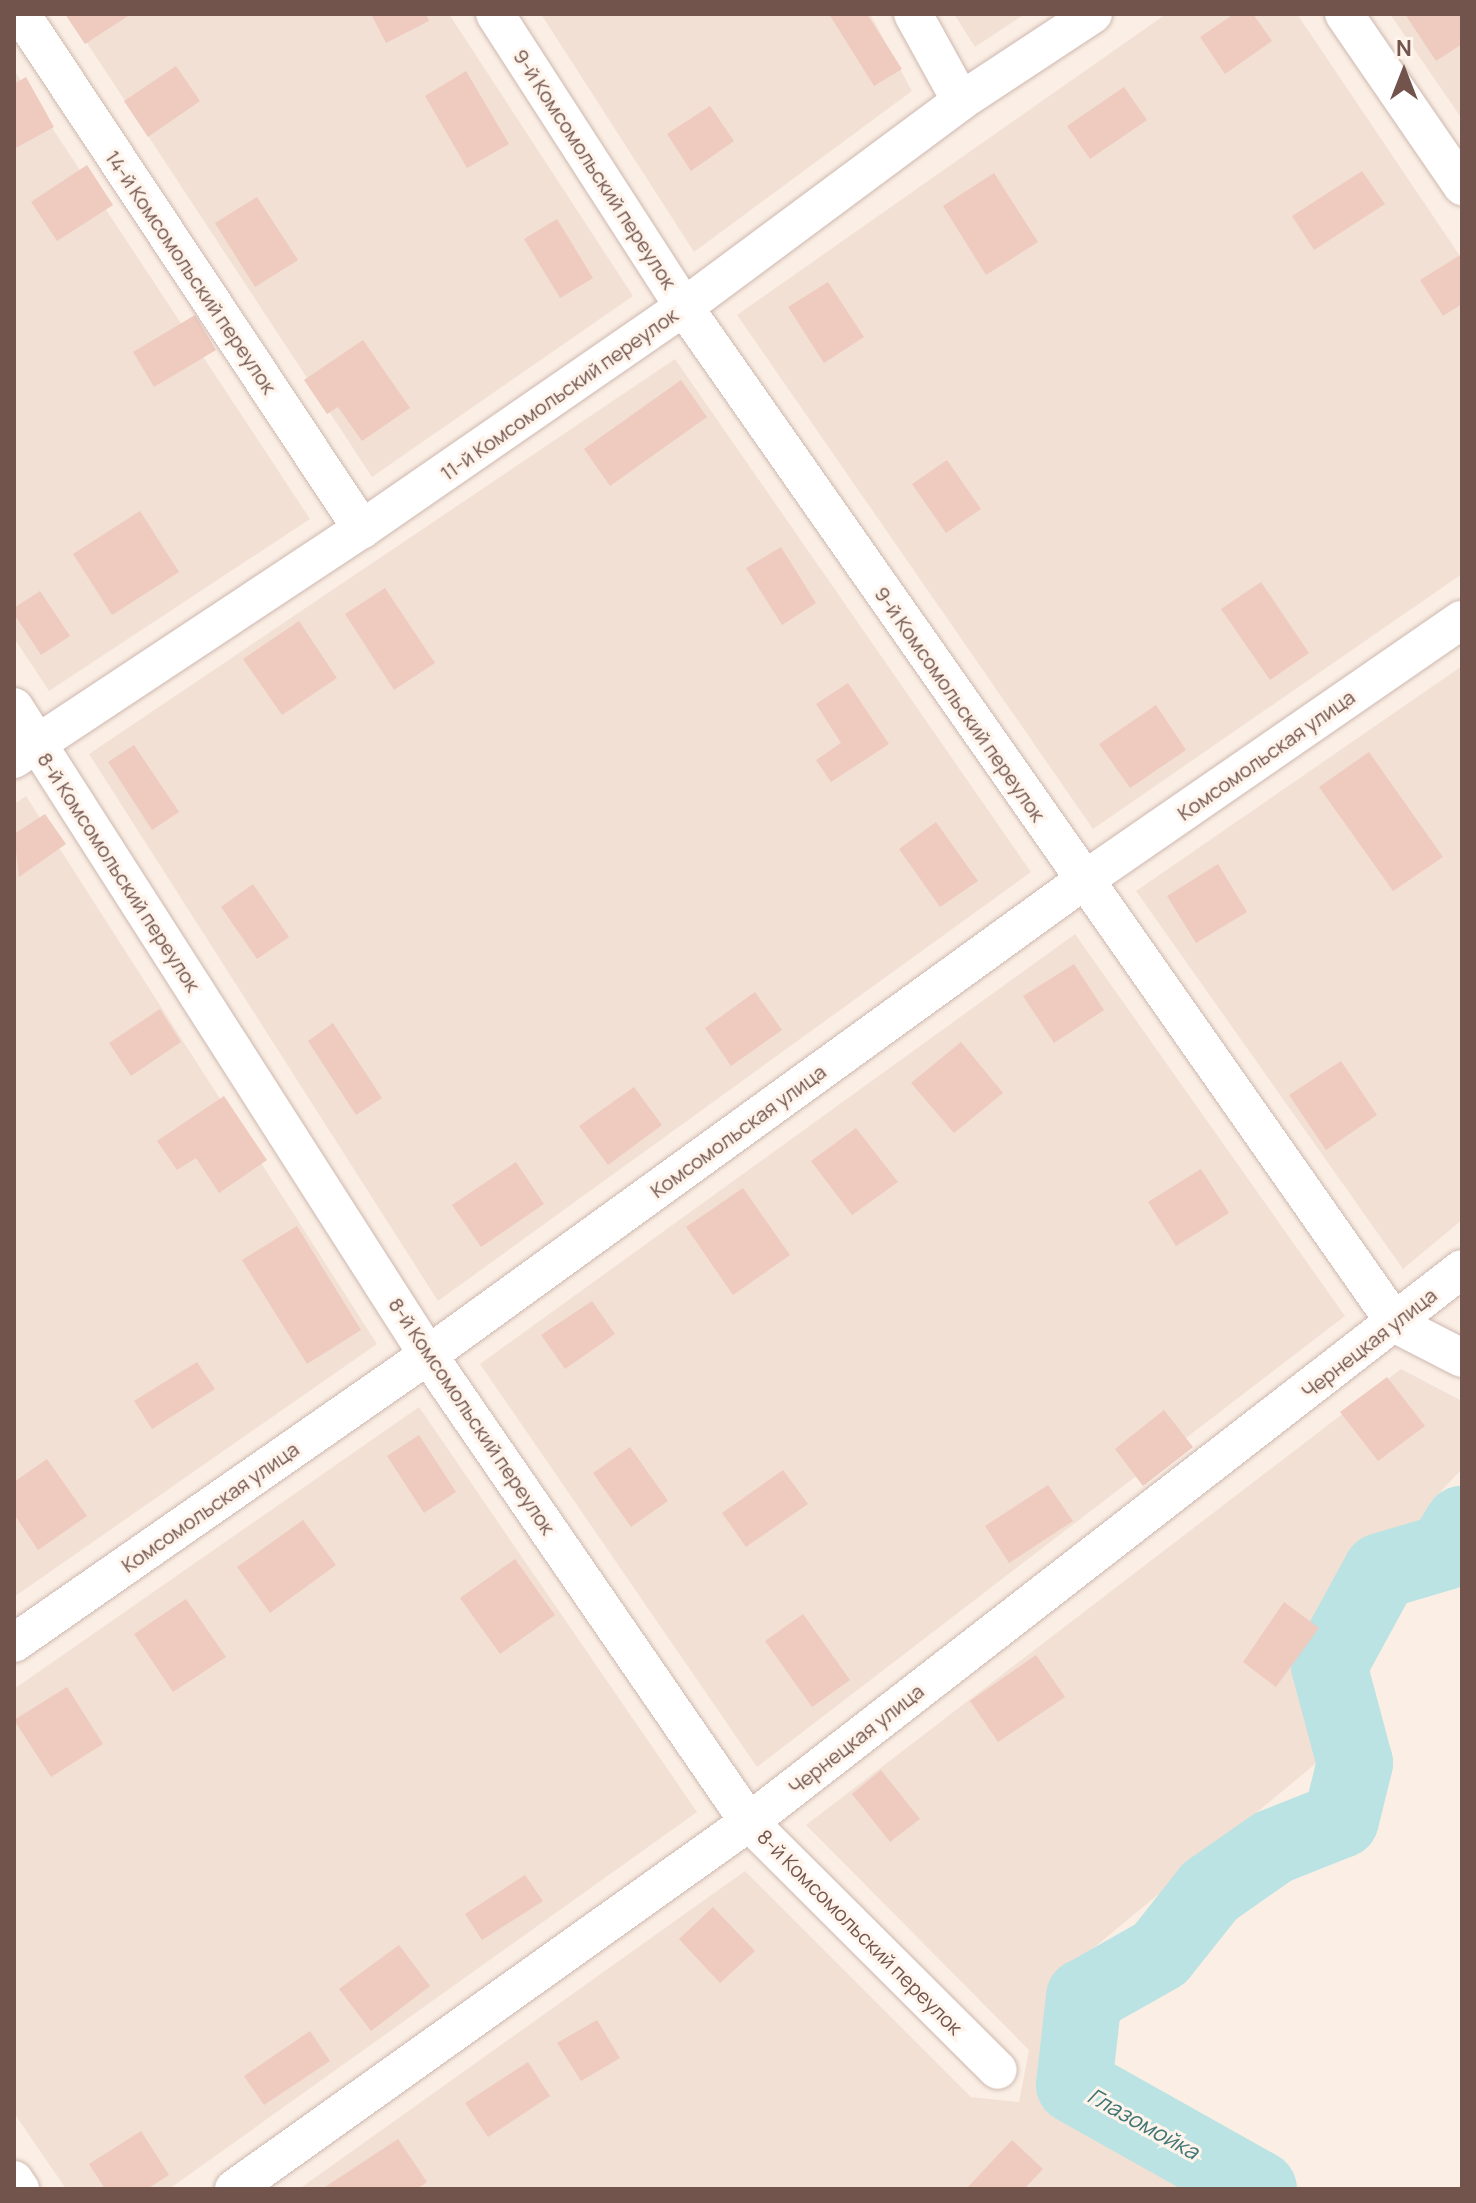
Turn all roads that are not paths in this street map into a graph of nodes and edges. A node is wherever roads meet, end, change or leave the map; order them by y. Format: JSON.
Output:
{"nodes":[{"id":1,"x":21,"y":14,"type":"edge"},
{"id":2,"x":495,"y":14,"type":"edge"},
{"id":3,"x":913,"y":14,"type":"edge"},
{"id":4,"x":1093,"y":14,"type":"edge"},
{"id":5,"x":1344,"y":14,"type":"edge"},
{"id":6,"x":961,"y":101,"type":"junction"},
{"id":7,"x":1462,"y":186,"type":"edge"},
{"id":8,"x":684,"y":307,"type":"junction"},
{"id":9,"x":362,"y":529,"type":"junction"},
{"id":10,"x":1462,"y":620,"type":"edge"},
{"id":11,"x":14,"y":707,"type":"edge"},
{"id":12,"x":26,"y":751,"type":"edge"},
{"id":13,"x":1083,"y":881,"type":"junction"},
{"id":14,"x":1462,"y":1269,"type":"edge"},
{"id":15,"x":1396,"y":1324,"type":"junction"},
{"id":16,"x":428,"y":1355,"type":"junction"},
{"id":17,"x":1462,"y":1358,"type":"edge"},
{"id":18,"x":14,"y":1643,"type":"edge"},
{"id":19,"x":749,"y":1822,"type":"junction"},
{"id":20,"x":998,"y":2070,"type":"dead end"},
{"id":21,"x":14,"y":2180,"type":"edge"},
{"id":22,"x":20,"y":2189,"type":"edge"},
{"id":23,"x":234,"y":2189,"type":"edge"}],
"edges":[{"from":1,"to":9,"type":"street","name":"14-й Комсомольский переулок"},
{"from":2,"to":8,"type":"street","name":"9-й Комсомольский переулок"},
{"from":3,"to":6,"type":"street"},
{"from":4,"to":6,"type":"street","name":"11-й Комсомольский переулок"},
{"from":5,"to":7,"type":"street"},
{"from":6,"to":8,"type":"street","name":"11-й Комсомольский переулок"},
{"from":8,"to":9,"type":"street","name":"11-й Комсомольский переулок"},
{"from":8,"to":13,"type":"street","name":"9-й Комсомольский переулок"},
{"from":9,"to":12,"type":"street","name":"11-й Комсомольский переулок"},
{"from":10,"to":13,"type":"street","name":"Комсомольская улица"},
{"from":11,"to":12,"type":"street","name":"8-й Комсомольский переулок"},
{"from":12,"to":16,"type":"street","name":"8-й Комсомольский переулок"},
{"from":13,"to":15,"type":"street","name":"9-й Комсомольский переулок"},
{"from":13,"to":16,"type":"street","name":"Комсомольская улица"},
{"from":14,"to":15,"type":"street","name":"Чернецкая улица"},
{"from":15,"to":17,"type":"street","name":"9-й Комсомольский переулок"},
{"from":15,"to":19,"type":"street","name":"Чернецкая улица"},
{"from":16,"to":18,"type":"street","name":"Комсомольская улица"},
{"from":16,"to":19,"type":"street","name":"8-й Комсомольский переулок"},
{"from":19,"to":20,"type":"street","name":"8-й Комсомольский переулок"},
{"from":19,"to":23,"type":"street","name":"Чернецкая улица"},
{"from":21,"to":22,"type":"street"}]}
